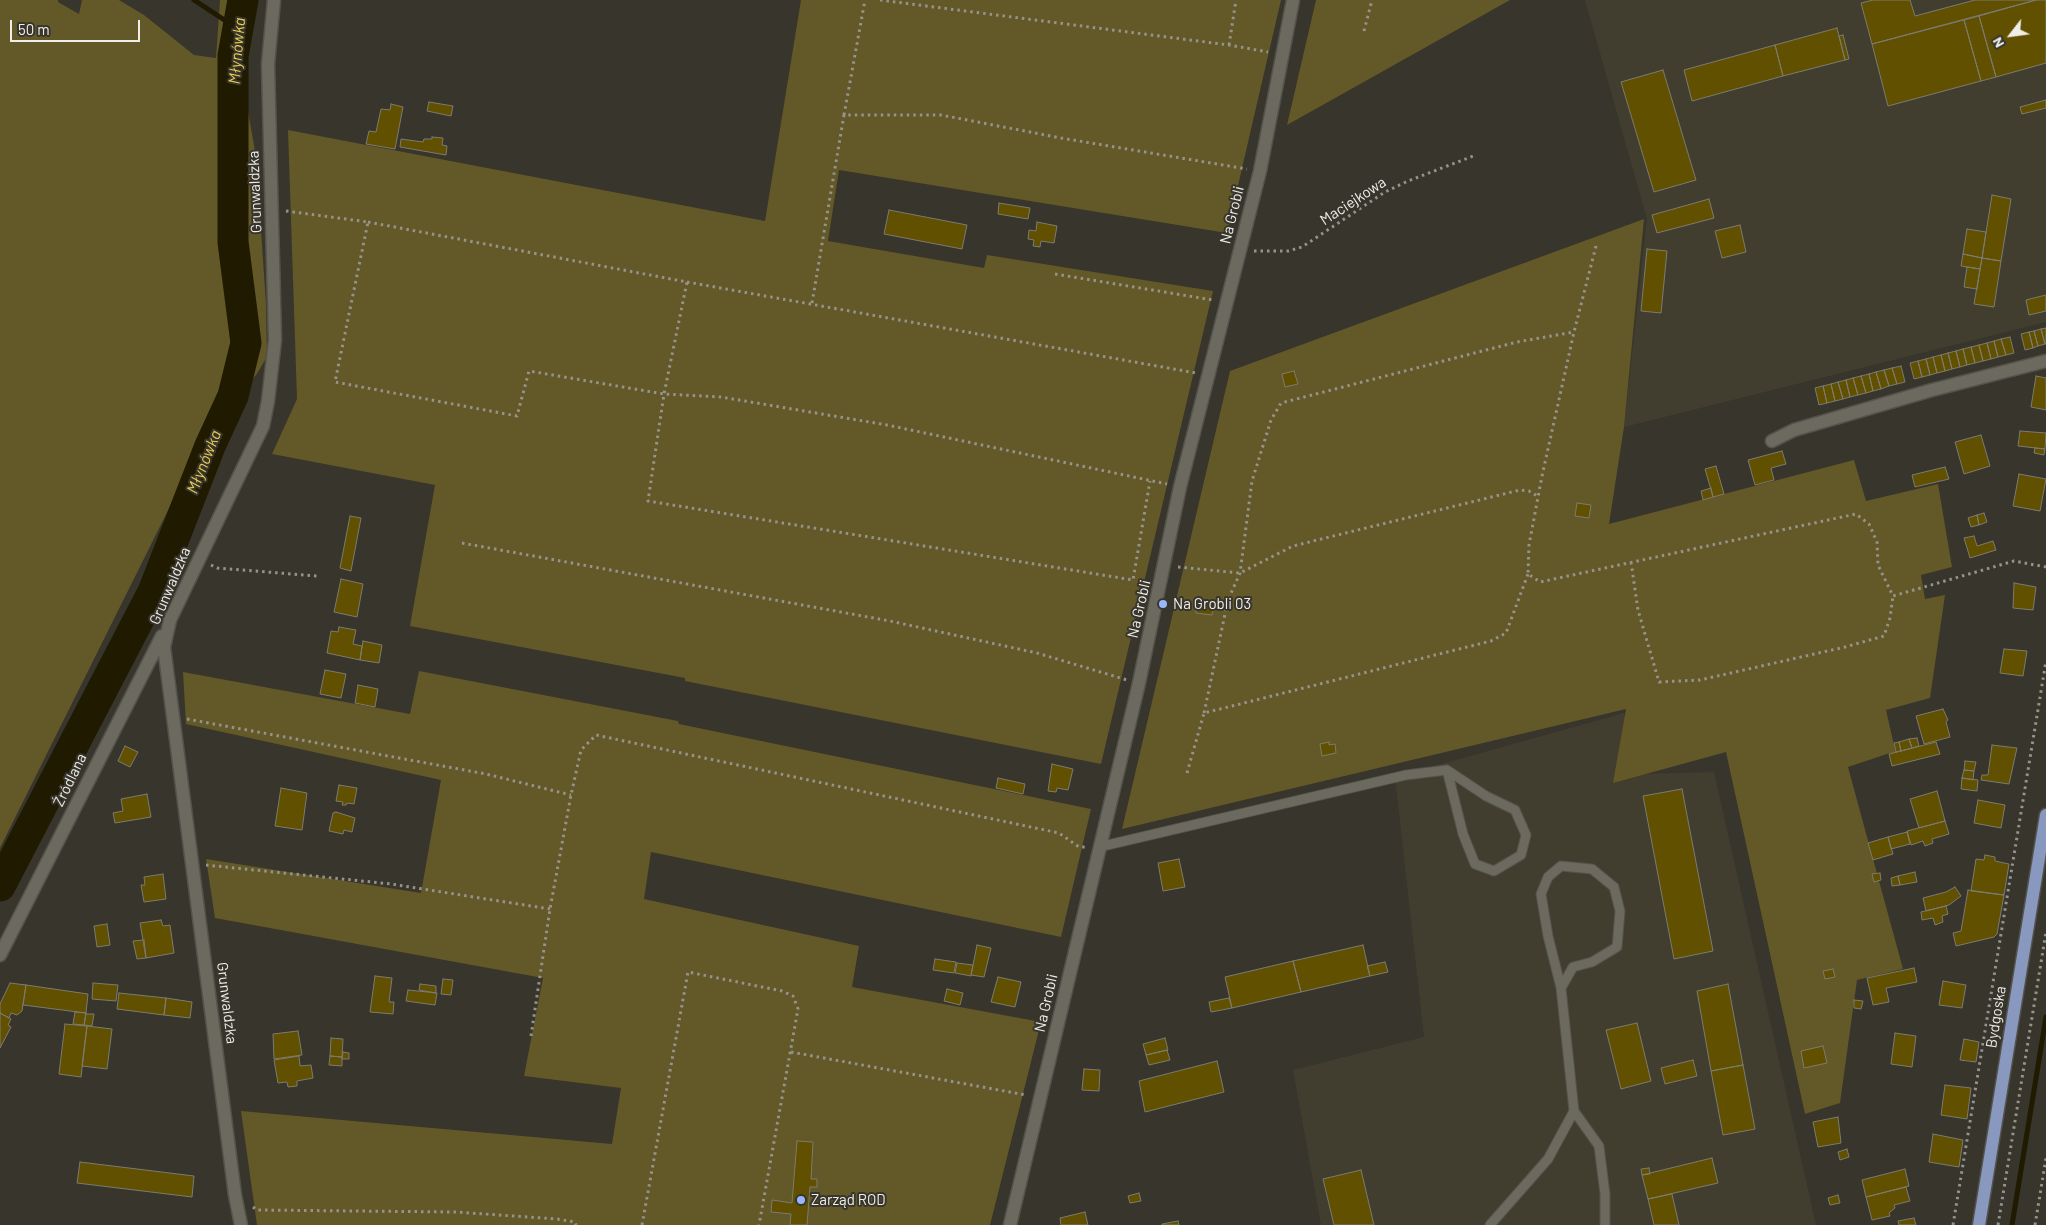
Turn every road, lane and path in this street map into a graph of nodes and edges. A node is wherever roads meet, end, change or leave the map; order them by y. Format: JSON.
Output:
{"nodes":[{"id":1,"x":274,"y":0,"type":"edge"},
{"id":2,"x":865,"y":0,"type":"edge"},
{"id":3,"x":880,"y":0,"type":"edge"},
{"id":4,"x":1236,"y":0,"type":"edge"},
{"id":5,"x":1293,"y":0,"type":"edge"},
{"id":6,"x":1372,"y":0,"type":"edge"},
{"id":7,"x":1364,"y":30,"type":"dead end"},
{"id":8,"x":1228,"y":45,"type":"junction"},
{"id":9,"x":1283,"y":54,"type":"junction"},
{"id":10,"x":844,"y":115,"type":"junction"},
{"id":11,"x":1476,"y":155,"type":"dead end"},
{"id":12,"x":1260,"y":171,"type":"junction"},
{"id":13,"x":272,"y":208,"type":"junction"},
{"id":14,"x":368,"y":222,"type":"junction"},
{"id":15,"x":1596,"y":246,"type":"dead end"},
{"id":16,"x":1240,"y":250,"type":"junction"},
{"id":17,"x":1055,"y":274,"type":"dead end"},
{"id":18,"x":687,"y":282,"type":"junction"},
{"id":19,"x":1227,"y":302,"type":"junction"},
{"id":20,"x":812,"y":303,"type":"junction"},
{"id":21,"x":1574,"y":332,"type":"junction"},
{"id":22,"x":2046,"y":362,"type":"edge"},
{"id":23,"x":1209,"y":376,"type":"junction"},
{"id":24,"x":664,"y":394,"type":"junction"},
{"id":25,"x":1772,"y":441,"type":"dead end"},
{"id":26,"x":1150,"y":481,"type":"junction"},
{"id":27,"x":1180,"y":487,"type":"junction"},
{"id":28,"x":1538,"y":497,"type":"junction"},
{"id":29,"x":462,"y":543,"type":"dead end"},
{"id":30,"x":199,"y":561,"type":"junction"},
{"id":31,"x":1632,"y":562,"type":"junction"},
{"id":32,"x":1165,"y":566,"type":"junction"},
{"id":33,"x":2046,"y":567,"type":"edge"},
{"id":34,"x":1240,"y":573,"type":"junction"},
{"id":35,"x":1528,"y":574,"type":"junction"},
{"id":36,"x":317,"y":576,"type":"dead end"},
{"id":37,"x":1893,"y":596,"type":"junction"},
{"id":38,"x":170,"y":620,"type":"junction"},
{"id":39,"x":2046,"y":661,"type":"edge"},
{"id":40,"x":1139,"y":683,"type":"junction"},
{"id":41,"x":172,"y":706,"type":"junction"},
{"id":42,"x":1204,"y":713,"type":"junction"},
{"id":43,"x":1446,"y":770,"type":"junction"},
{"id":44,"x":1187,"y":772,"type":"dead end"},
{"id":45,"x":571,"y":795,"type":"junction"},
{"id":46,"x":2046,"y":815,"type":"edge"},
{"id":47,"x":1099,"y":847,"type":"junction"},
{"id":48,"x":191,"y":852,"type":"junction"},
{"id":49,"x":550,"y":909,"type":"junction"},
{"id":50,"x":2046,"y":932,"type":"edge"},
{"id":51,"x":0,"y":955,"type":"edge"},
{"id":52,"x":1561,"y":988,"type":"junction"},
{"id":53,"x":531,"y":1036,"type":"dead end"},
{"id":54,"x":791,"y":1052,"type":"junction"},
{"id":55,"x":1040,"y":1098,"type":"junction"},
{"id":56,"x":1574,"y":1111,"type":"junction"},
{"id":57,"x":2046,"y":1158,"type":"edge"},
{"id":58,"x":235,"y":1195,"type":"junction"},
{"id":59,"x":241,"y":1225,"type":"edge"},
{"id":60,"x":576,"y":1225,"type":"edge"},
{"id":61,"x":642,"y":1225,"type":"edge"},
{"id":62,"x":759,"y":1225,"type":"edge"},
{"id":63,"x":1010,"y":1225,"type":"edge"},
{"id":64,"x":1490,"y":1225,"type":"edge"},
{"id":65,"x":1605,"y":1225,"type":"edge"},
{"id":66,"x":1953,"y":1225,"type":"edge"},
{"id":67,"x":1978,"y":1225,"type":"edge"},
{"id":68,"x":1998,"y":1225,"type":"edge"},
{"id":69,"x":2035,"y":1225,"type":"edge"}],
"edges":[{"from":1,"to":13,"type":"street","name":"Grunwaldzka"},
{"from":2,"to":10,"type":"path"},
{"from":3,"to":8,"type":"path"},
{"from":4,"to":8,"type":"path"},
{"from":5,"to":9,"type":"street","name":"Na Grobli"},
{"from":6,"to":7,"type":"path"},
{"from":8,"to":9,"type":"path"},
{"from":9,"to":12,"type":"street","name":"Na Grobli"},
{"from":10,"to":12,"type":"path"},
{"from":10,"to":20,"type":"path"},
{"from":11,"to":16,"type":"path","name":"Maciejkowa"},
{"from":12,"to":16,"type":"street","name":"Na Grobli"},
{"from":13,"to":14,"type":"path"},
{"from":13,"to":30,"type":"street","name":"Grunwaldzka"},
{"from":14,"to":18,"type":"path"},
{"from":14,"to":24,"type":"path"},
{"from":15,"to":21,"type":"path"},
{"from":16,"to":19,"type":"street","name":"Na Grobli"},
{"from":17,"to":19,"type":"path"},
{"from":18,"to":20,"type":"path"},
{"from":18,"to":24,"type":"path"},
{"from":19,"to":23,"type":"street","name":"Na Grobli"},
{"from":20,"to":23,"type":"path"},
{"from":21,"to":28,"type":"path"},
{"from":21,"to":34,"type":"path"},
{"from":22,"to":25,"type":"street"},
{"from":23,"to":27,"type":"street","name":"Na Grobli"},
{"from":24,"to":26,"type":"path"},
{"from":24,"to":26,"type":"path"},
{"from":26,"to":27,"type":"path"},
{"from":27,"to":32,"type":"street","name":"Na Grobli"},
{"from":28,"to":34,"type":"path"},
{"from":28,"to":35,"type":"path"},
{"from":29,"to":40,"type":"path"},
{"from":30,"to":36,"type":"path"},
{"from":30,"to":38,"type":"street","name":"Grunwaldzka"},
{"from":31,"to":35,"type":"path"},
{"from":31,"to":37,"type":"path"},
{"from":31,"to":37,"type":"path"},
{"from":32,"to":34,"type":"path"},
{"from":32,"to":40,"type":"street","name":"Na Grobli"},
{"from":33,"to":37,"type":"path"},
{"from":34,"to":42,"type":"path"},
{"from":35,"to":42,"type":"path"},
{"from":38,"to":41,"type":"street","name":"Grunwaldzka"},
{"from":38,"to":51,"type":"street","name":"Źródlana"},
{"from":39,"to":66,"type":"path"},
{"from":40,"to":47,"type":"street","name":"Na Grobli"},
{"from":41,"to":45,"type":"path"},
{"from":41,"to":48,"type":"street","name":"Grunwaldzka"},
{"from":42,"to":44,"type":"path"},
{"from":43,"to":43,"type":"lane"},
{"from":43,"to":47,"type":"lane"},
{"from":45,"to":47,"type":"path"},
{"from":45,"to":49,"type":"path"},
{"from":46,"to":67,"type":"main road","name":"Bydgoska"},
{"from":47,"to":55,"type":"street","name":"Na Grobli"},
{"from":48,"to":49,"type":"path"},
{"from":48,"to":58,"type":"street","name":"Grunwaldzka"},
{"from":49,"to":53,"type":"path"},
{"from":50,"to":68,"type":"path"},
{"from":52,"to":52,"type":"lane"},
{"from":52,"to":56,"type":"lane"},
{"from":54,"to":55,"type":"path"},
{"from":54,"to":61,"type":"path"},
{"from":54,"to":62,"type":"path"},
{"from":55,"to":63,"type":"street","name":"Na Grobli"},
{"from":56,"to":64,"type":"lane"},
{"from":56,"to":65,"type":"lane"},
{"from":57,"to":69,"type":"path"},
{"from":58,"to":59,"type":"street","name":"Grunwaldzka"},
{"from":58,"to":60,"type":"path"}]}
